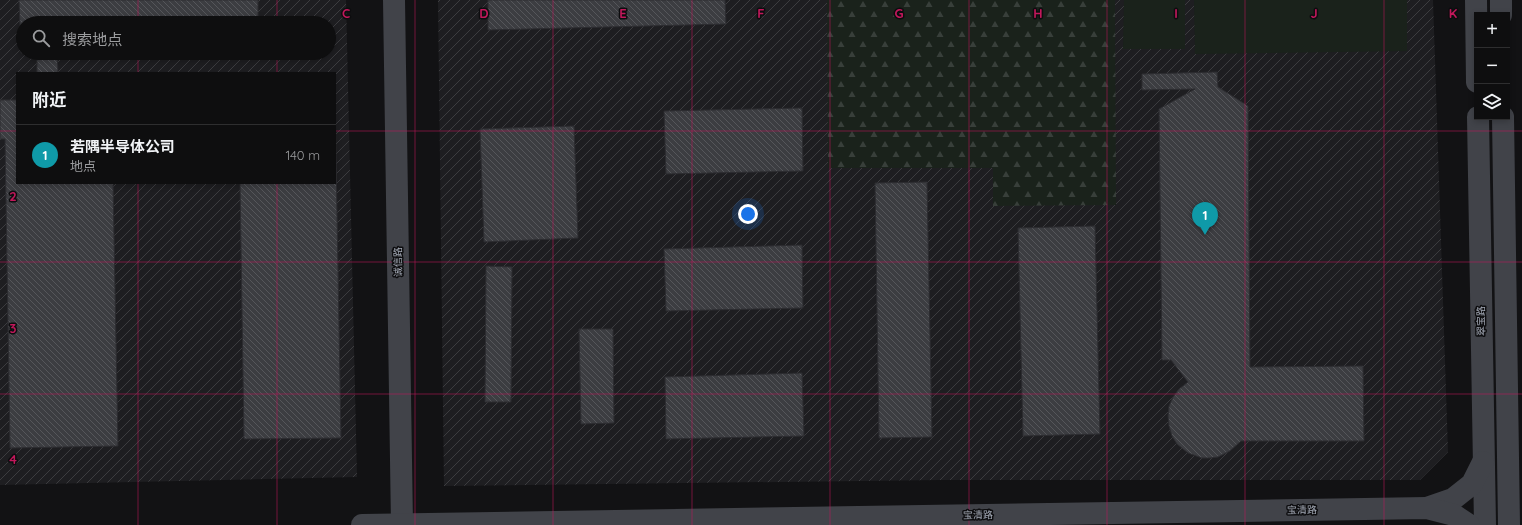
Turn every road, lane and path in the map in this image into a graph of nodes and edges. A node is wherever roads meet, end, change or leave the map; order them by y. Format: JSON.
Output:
{"nodes":[{"id":1,"x":394,"y":0,"type":"edge"},
{"id":2,"x":1476,"y":0,"type":"edge"},
{"id":3,"x":1501,"y":0,"type":"edge"},
{"id":4,"x":1501,"y":12,"type":"edge"},
{"id":5,"x":1477,"y":48,"type":"edge"},
{"id":6,"x":1478,"y":120,"type":"edge"},
{"id":7,"x":1503,"y":120,"type":"edge"},
{"id":8,"x":1484,"y":461,"type":"junction"},
{"id":9,"x":1427,"y":508,"type":"junction"},
{"id":10,"x":362,"y":525,"type":"edge"},
{"id":11,"x":402,"y":525,"type":"edge"},
{"id":12,"x":1469,"y":525,"type":"edge"},
{"id":13,"x":1485,"y":525,"type":"edge"},
{"id":14,"x":1509,"y":525,"type":"edge"}],
"edges":[{"from":1,"to":11,"type":"street","name":"诚信路"},
{"from":2,"to":5,"type":"street"},
{"from":3,"to":4,"type":"street"},
{"from":6,"to":8,"type":"street","name":"翠宝路"},
{"from":7,"to":14,"type":"street"},
{"from":8,"to":9,"type":"street","name":"宝清路"},
{"from":8,"to":13,"type":"street","name":"翠宝路"},
{"from":9,"to":11,"type":"street","name":"宝清路"},
{"from":9,"to":12,"type":"street","name":"宝清路"},
{"from":10,"to":11,"type":"street","name":"宝清路"}]}
